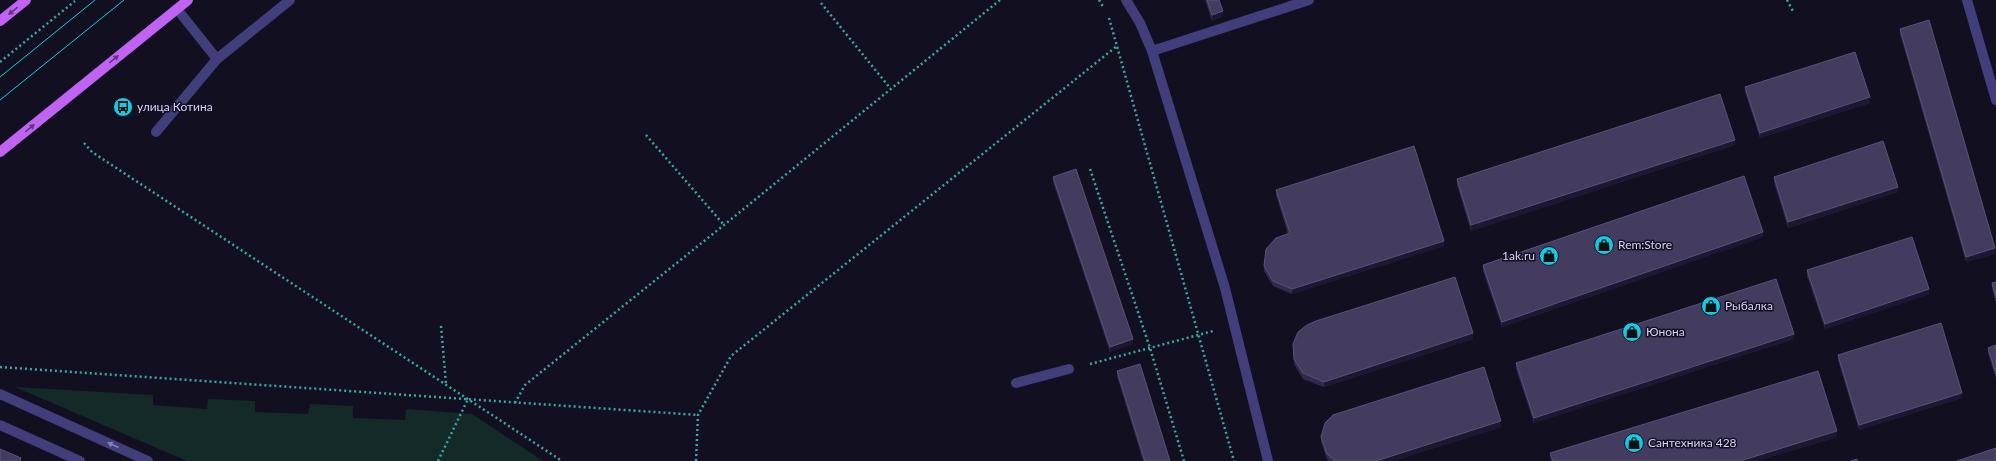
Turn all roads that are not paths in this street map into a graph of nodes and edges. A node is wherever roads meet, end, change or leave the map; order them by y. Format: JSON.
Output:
{"nodes":[{"id":1,"x":26,"y":0,"type":"edge"},
{"id":2,"x":188,"y":0,"type":"edge"},
{"id":3,"x":290,"y":0,"type":"edge"},
{"id":4,"x":1126,"y":0,"type":"edge"},
{"id":5,"x":1309,"y":0,"type":"edge"},
{"id":6,"x":1967,"y":0,"type":"edge"},
{"id":7,"x":177,"y":9,"type":"junction"},
{"id":8,"x":0,"y":21,"type":"edge"},
{"id":9,"x":1152,"y":51,"type":"junction"},
{"id":10,"x":217,"y":59,"type":"junction"},
{"id":11,"x":1996,"y":100,"type":"edge"},
{"id":12,"x":156,"y":132,"type":"dead end"},
{"id":13,"x":0,"y":152,"type":"edge"},
{"id":14,"x":1069,"y":369,"type":"dead end"},
{"id":15,"x":1016,"y":383,"type":"dead end"},
{"id":16,"x":0,"y":394,"type":"edge"},
{"id":17,"x":0,"y":424,"type":"edge"},
{"id":18,"x":80,"y":461,"type":"edge"},
{"id":19,"x":148,"y":461,"type":"edge"},
{"id":20,"x":1268,"y":461,"type":"edge"}],
"edges":[{"from":1,"to":8,"type":"main road","one_way":true},
{"from":2,"to":7,"type":"main road"},
{"from":3,"to":10,"type":"street"},
{"from":4,"to":9,"type":"street"},
{"from":5,"to":9,"type":"street"},
{"from":6,"to":11,"type":"street"},
{"from":7,"to":10,"type":"street"},
{"from":13,"to":7,"type":"main road","one_way":true},
{"from":9,"to":20,"type":"street"},
{"from":10,"to":12,"type":"street"},
{"from":14,"to":15,"type":"street"},
{"from":19,"to":16,"type":"street","one_way":true},
{"from":17,"to":18,"type":"street"}]}
